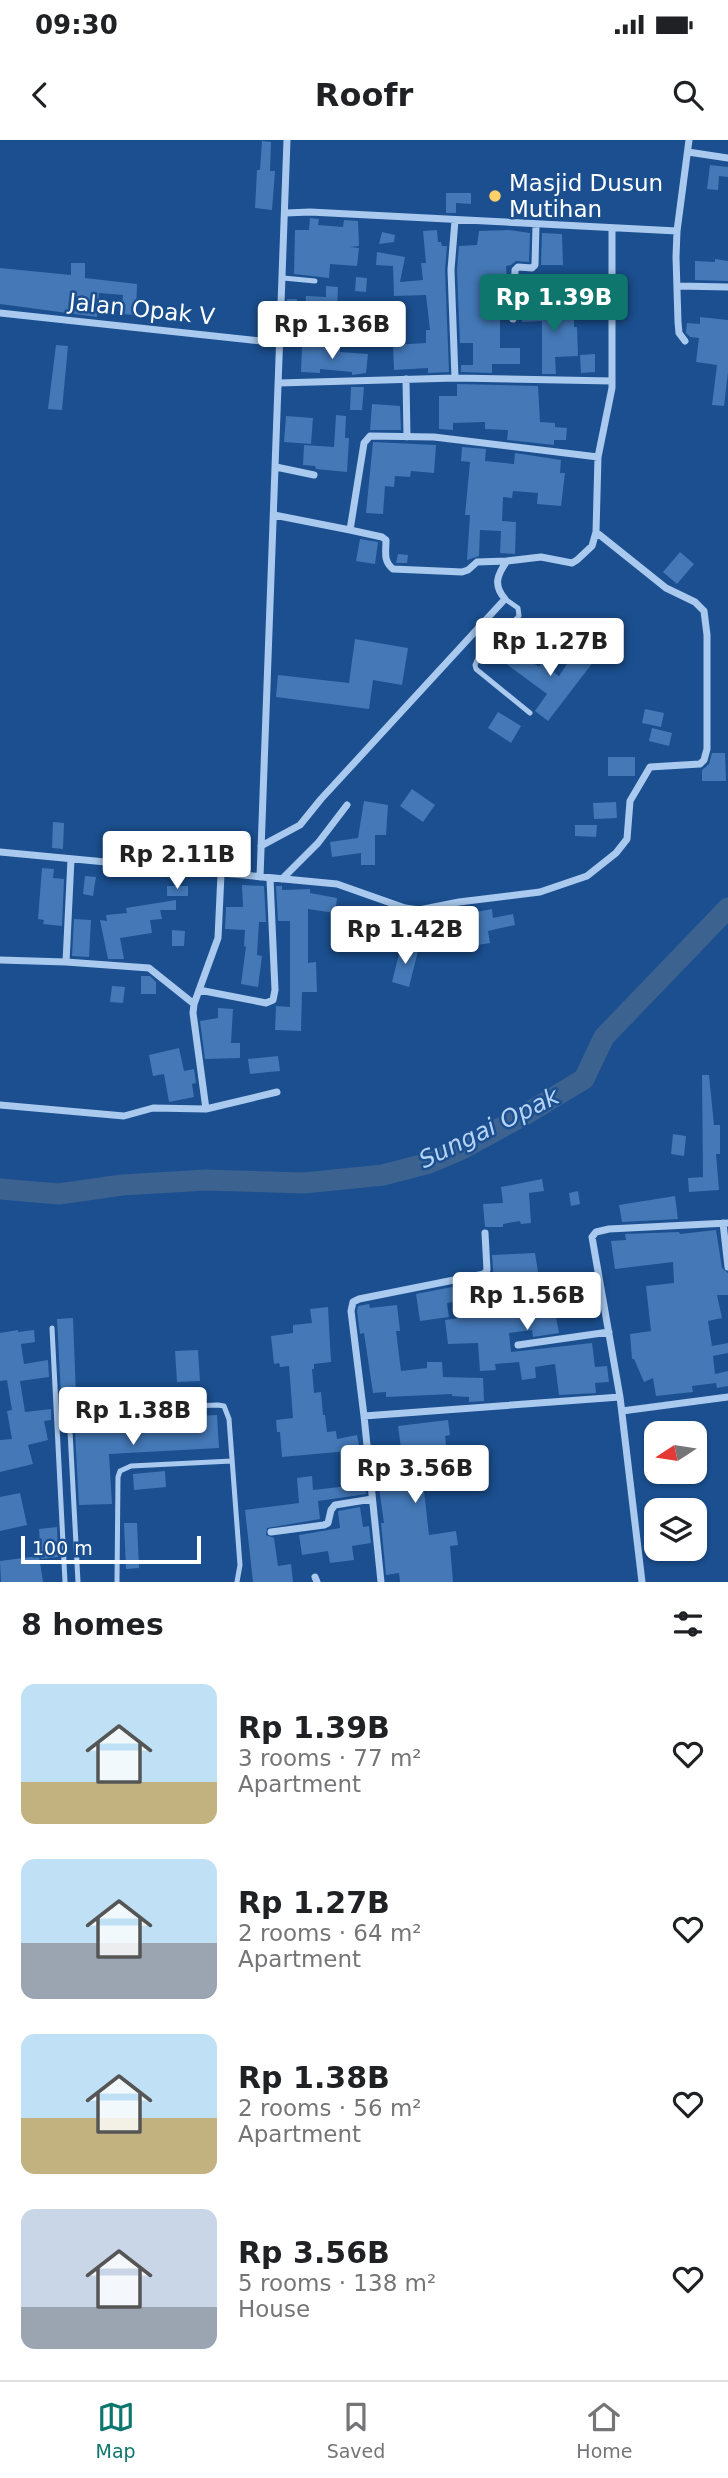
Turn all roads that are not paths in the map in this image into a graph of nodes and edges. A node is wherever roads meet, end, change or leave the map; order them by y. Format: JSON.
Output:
{"nodes":[{"id":1,"x":287,"y":140,"type":"edge"},
{"id":2,"x":689,"y":140,"type":"edge"},
{"id":3,"x":688,"y":152,"type":"junction"},
{"id":4,"x":728,"y":158,"type":"edge"},
{"id":5,"x":286,"y":213,"type":"junction"},
{"id":6,"x":454,"y":220,"type":"junction"},
{"id":7,"x":536,"y":225,"type":"junction"},
{"id":8,"x":612,"y":229,"type":"junction"},
{"id":9,"x":677,"y":231,"type":"junction"},
{"id":10,"x":283,"y":278,"type":"junction"},
{"id":11,"x":315,"y":281,"type":"dead end"},
{"id":12,"x":678,"y":286,"type":"junction"},
{"id":13,"x":728,"y":287,"type":"edge"},
{"id":14,"x":0,"y":313,"type":"edge"},
{"id":15,"x":513,"y":319,"type":"dead end"},
{"id":16,"x":685,"y":341,"type":"dead end"},
{"id":17,"x":280,"y":343,"type":"junction"},
{"id":18,"x":455,"y":378,"type":"junction"},
{"id":19,"x":407,"y":379,"type":"junction"},
{"id":20,"x":612,"y":381,"type":"junction"},
{"id":21,"x":279,"y":383,"type":"junction"},
{"id":22,"x":407,"y":437,"type":"junction"},
{"id":23,"x":598,"y":457,"type":"junction"},
{"id":24,"x":276,"y":467,"type":"junction"},
{"id":25,"x":314,"y":475,"type":"dead end"},
{"id":26,"x":274,"y":515,"type":"junction"},
{"id":27,"x":349,"y":530,"type":"junction"},
{"id":28,"x":596,"y":532,"type":"junction"},
{"id":29,"x":507,"y":561,"type":"junction"},
{"id":30,"x":505,"y":599,"type":"junction"},
{"id":31,"x":530,"y":713,"type":"dead end"},
{"id":32,"x":346,"y":805,"type":"dead end"},
{"id":33,"x":261,"y":846,"type":"junction"},
{"id":34,"x":0,"y":852,"type":"edge"},
{"id":35,"x":71,"y":859,"type":"junction"},
{"id":36,"x":221,"y":874,"type":"junction"},
{"id":37,"x":260,"y":877,"type":"junction"},
{"id":38,"x":270,"y":879,"type":"junction"},
{"id":39,"x":282,"y":879,"type":"junction"},
{"id":40,"x":0,"y":960,"type":"edge"},
{"id":41,"x":66,"y":962,"type":"junction"},
{"id":42,"x":199,"y":990,"type":"junction"},
{"id":43,"x":194,"y":1003,"type":"junction"},
{"id":44,"x":277,"y":1092,"type":"dead end"},
{"id":45,"x":0,"y":1105,"type":"edge"},
{"id":46,"x":206,"y":1105,"type":"junction"},
{"id":47,"x":725,"y":1223,"type":"edge"},
{"id":48,"x":485,"y":1234,"type":"dead end"},
{"id":49,"x":728,"y":1267,"type":"edge"},
{"id":50,"x":52,"y":1328,"type":"dead end"},
{"id":51,"x":610,"y":1332,"type":"junction"},
{"id":52,"x":518,"y":1345,"type":"dead end"},
{"id":53,"x":620,"y":1396,"type":"junction"},
{"id":54,"x":728,"y":1397,"type":"edge"},
{"id":55,"x":622,"y":1411,"type":"junction"},
{"id":56,"x":364,"y":1416,"type":"junction"},
{"id":57,"x":232,"y":1461,"type":"junction"},
{"id":58,"x":372,"y":1499,"type":"junction"},
{"id":59,"x":271,"y":1532,"type":"dead end"},
{"id":60,"x":65,"y":1582,"type":"edge"},
{"id":61,"x":78,"y":1582,"type":"edge"},
{"id":62,"x":117,"y":1582,"type":"edge"},
{"id":63,"x":237,"y":1582,"type":"edge"},
{"id":64,"x":381,"y":1582,"type":"edge"},
{"id":65,"x":642,"y":1582,"type":"edge"}],
"edges":[{"from":1,"to":5,"type":"street"},
{"from":2,"to":3,"type":"street"},
{"from":3,"to":4,"type":"street"},
{"from":3,"to":9,"type":"street"},
{"from":5,"to":6,"type":"street"},
{"from":5,"to":10,"type":"street"},
{"from":6,"to":7,"type":"street"},
{"from":6,"to":18,"type":"street"},
{"from":7,"to":8,"type":"street"},
{"from":7,"to":15,"type":"street"},
{"from":8,"to":9,"type":"street"},
{"from":8,"to":20,"type":"street"},
{"from":9,"to":12,"type":"street"},
{"from":10,"to":11,"type":"lane"},
{"from":10,"to":17,"type":"street"},
{"from":12,"to":13,"type":"street"},
{"from":12,"to":16,"type":"street"},
{"from":14,"to":17,"type":"street","name":"Jalan Opak V"},
{"from":17,"to":21,"type":"street"},
{"from":18,"to":19,"type":"street"},
{"from":18,"to":20,"type":"street"},
{"from":19,"to":21,"type":"street"},
{"from":19,"to":22,"type":"street"},
{"from":20,"to":23,"type":"street"},
{"from":21,"to":24,"type":"street"},
{"from":22,"to":23,"type":"street"},
{"from":22,"to":27,"type":"street"},
{"from":23,"to":28,"type":"street"},
{"from":24,"to":25,"type":"street"},
{"from":24,"to":26,"type":"street"},
{"from":26,"to":27,"type":"street"},
{"from":26,"to":33,"type":"street"},
{"from":27,"to":29,"type":"street"},
{"from":28,"to":29,"type":"street"},
{"from":28,"to":39,"type":"street"},
{"from":29,"to":30,"type":"street"},
{"from":30,"to":31,"type":"lane"},
{"from":30,"to":33,"type":"street"},
{"from":32,"to":39,"type":"street"},
{"from":33,"to":37,"type":"street"},
{"from":34,"to":35,"type":"street"},
{"from":35,"to":36,"type":"street"},
{"from":35,"to":41,"type":"street"},
{"from":36,"to":37,"type":"street"},
{"from":36,"to":42,"type":"street"},
{"from":37,"to":38,"type":"street"},
{"from":38,"to":39,"type":"street"},
{"from":38,"to":42,"type":"street"},
{"from":40,"to":41,"type":"street"},
{"from":41,"to":43,"type":"street"},
{"from":42,"to":43,"type":"street"},
{"from":43,"to":46,"type":"street"},
{"from":44,"to":46,"type":"street"},
{"from":45,"to":46,"type":"street"},
{"from":47,"to":49,"type":"street"},
{"from":47,"to":51,"type":"street"},
{"from":48,"to":56,"type":"street"},
{"from":50,"to":60,"type":"lane"},
{"from":51,"to":52,"type":"street"},
{"from":51,"to":53,"type":"street"},
{"from":53,"to":55,"type":"street"},
{"from":53,"to":56,"type":"street"},
{"from":54,"to":55,"type":"street"},
{"from":55,"to":65,"type":"street"},
{"from":56,"to":58,"type":"street"},
{"from":57,"to":61,"type":"lane"},
{"from":57,"to":62,"type":"lane"},
{"from":57,"to":63,"type":"lane"},
{"from":58,"to":59,"type":"street"},
{"from":58,"to":64,"type":"street"}]}
